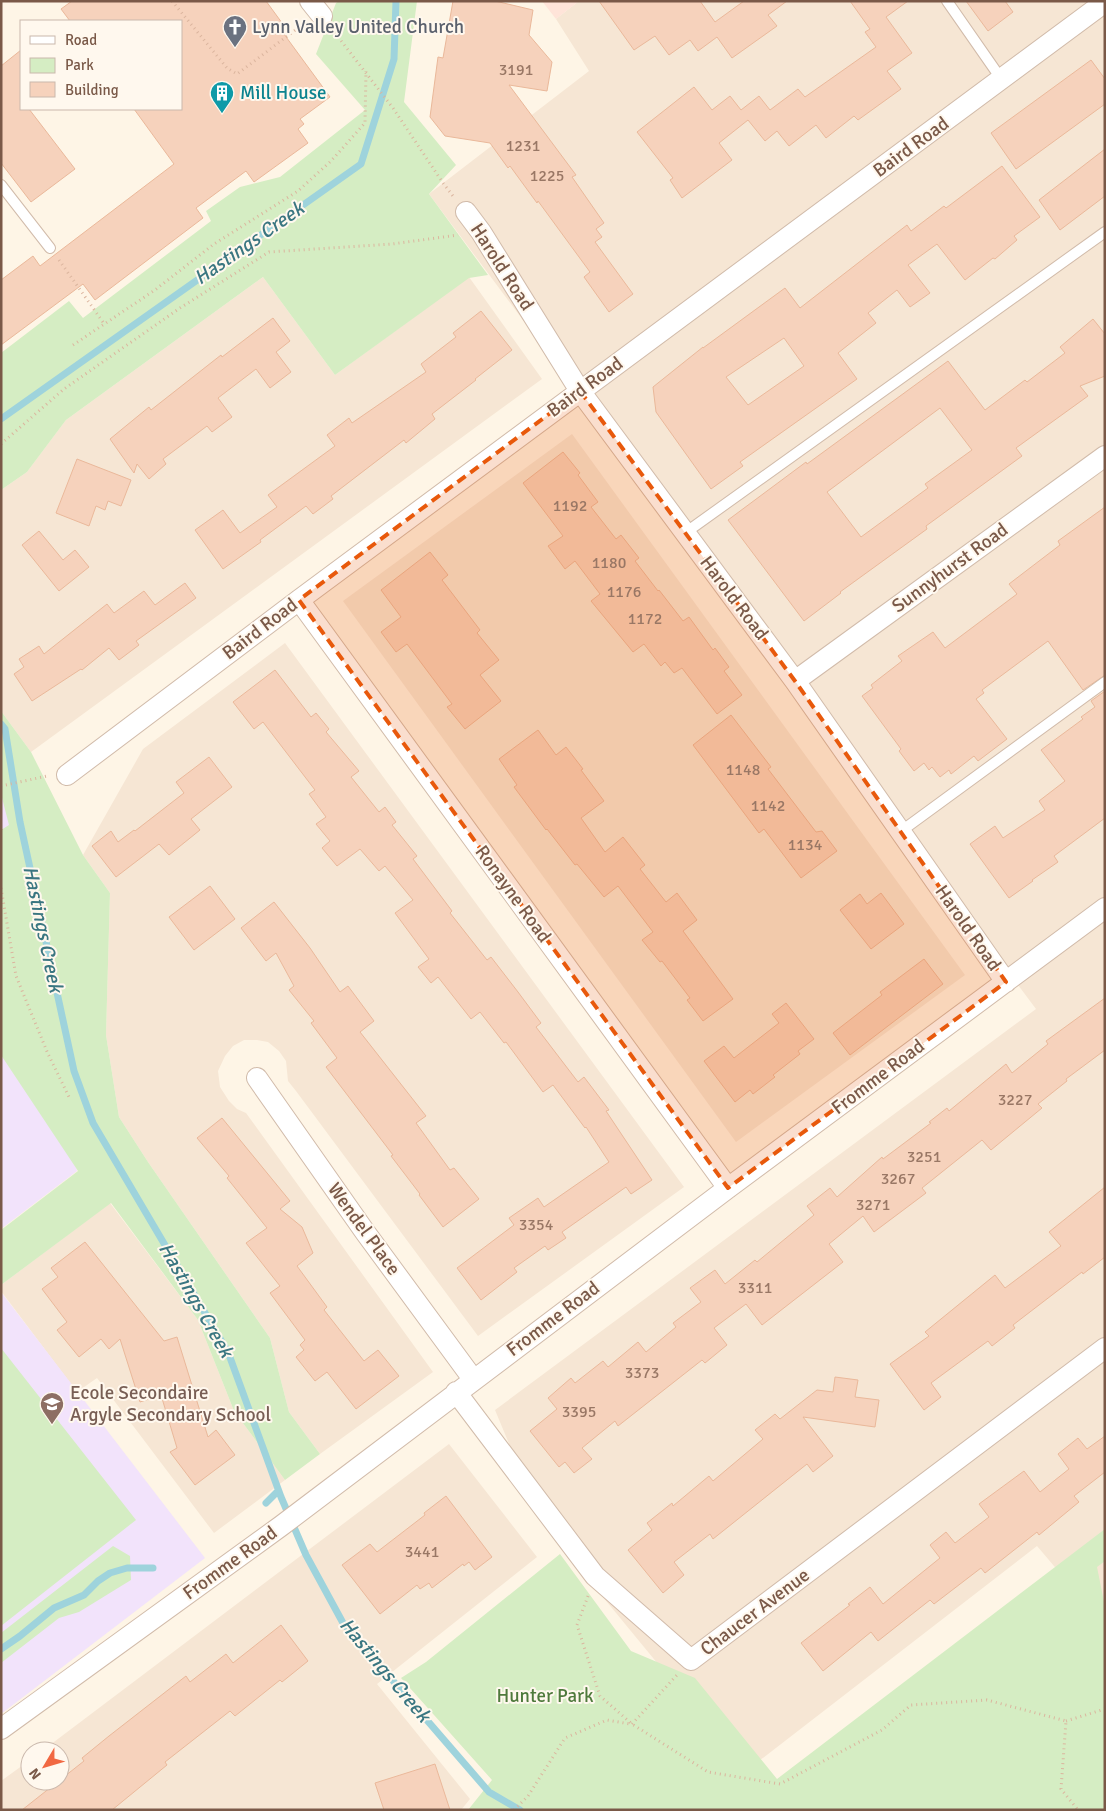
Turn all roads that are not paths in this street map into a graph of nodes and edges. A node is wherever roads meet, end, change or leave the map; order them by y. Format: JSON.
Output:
{"nodes":[{"id":1,"x":947,"y":1,"type":"edge"},
{"id":2,"x":1105,"y":2,"type":"edge"},
{"id":3,"x":1002,"y":80,"type":"junction"},
{"id":4,"x":1,"y":185,"type":"edge"},
{"id":5,"x":466,"y":212,"type":"road end"},
{"id":6,"x":1105,"y":232,"type":"edge"},
{"id":7,"x":50,"y":248,"type":"road end"},
{"id":8,"x":580,"y":390,"type":"junction"},
{"id":9,"x":1105,"y":456,"type":"edge"},
{"id":10,"x":685,"y":533,"type":"junction"},
{"id":11,"x":298,"y":600,"type":"junction"},
{"id":12,"x":795,"y":681,"type":"junction"},
{"id":13,"x":1105,"y":682,"type":"edge"},
{"id":14,"x":67,"y":775,"type":"dead end"},
{"id":15,"x":900,"y":832,"type":"junction"},
{"id":16,"x":1105,"y":908,"type":"edge"},
{"id":17,"x":1006,"y":982,"type":"junction"},
{"id":18,"x":257,"y":1078,"type":"dead end"},
{"id":19,"x":728,"y":1188,"type":"junction"},
{"id":20,"x":1105,"y":1348,"type":"edge"},
{"id":21,"x":473,"y":1379,"type":"junction"},
{"id":22,"x":456,"y":1392,"type":"junction"},
{"id":23,"x":1,"y":1729,"type":"edge"}],
"edges":[{"from":1,"to":3,"type":"lane"},
{"from":2,"to":3,"type":"street","name":"Baird Road"},
{"from":3,"to":8,"type":"street","name":"Baird Road"},
{"from":4,"to":7,"type":"lane"},
{"from":5,"to":8,"type":"street","name":"Harold Road"},
{"from":6,"to":10,"type":"lane"},
{"from":8,"to":10,"type":"street","name":"Harold Road"},
{"from":8,"to":11,"type":"street","name":"Baird Road"},
{"from":9,"to":12,"type":"street","name":"Sunnyhurst Road"},
{"from":10,"to":12,"type":"street","name":"Harold Road"},
{"from":11,"to":14,"type":"street","name":"Baird Road"},
{"from":11,"to":19,"type":"street","name":"Ronayne Road"},
{"from":12,"to":15,"type":"street","name":"Harold Road"},
{"from":13,"to":15,"type":"lane"},
{"from":15,"to":17,"type":"street","name":"Harold Road"},
{"from":16,"to":17,"type":"street","name":"Fromme Road"},
{"from":17,"to":19,"type":"street","name":"Fromme Road"},
{"from":18,"to":21,"type":"street","name":"Wendel Place"},
{"from":19,"to":21,"type":"street","name":"Fromme Road"},
{"from":20,"to":22,"type":"street","name":"Chaucer Avenue"},
{"from":21,"to":22,"type":"street","name":"Fromme Road"},
{"from":22,"to":23,"type":"street","name":"Fromme Road"}]}
